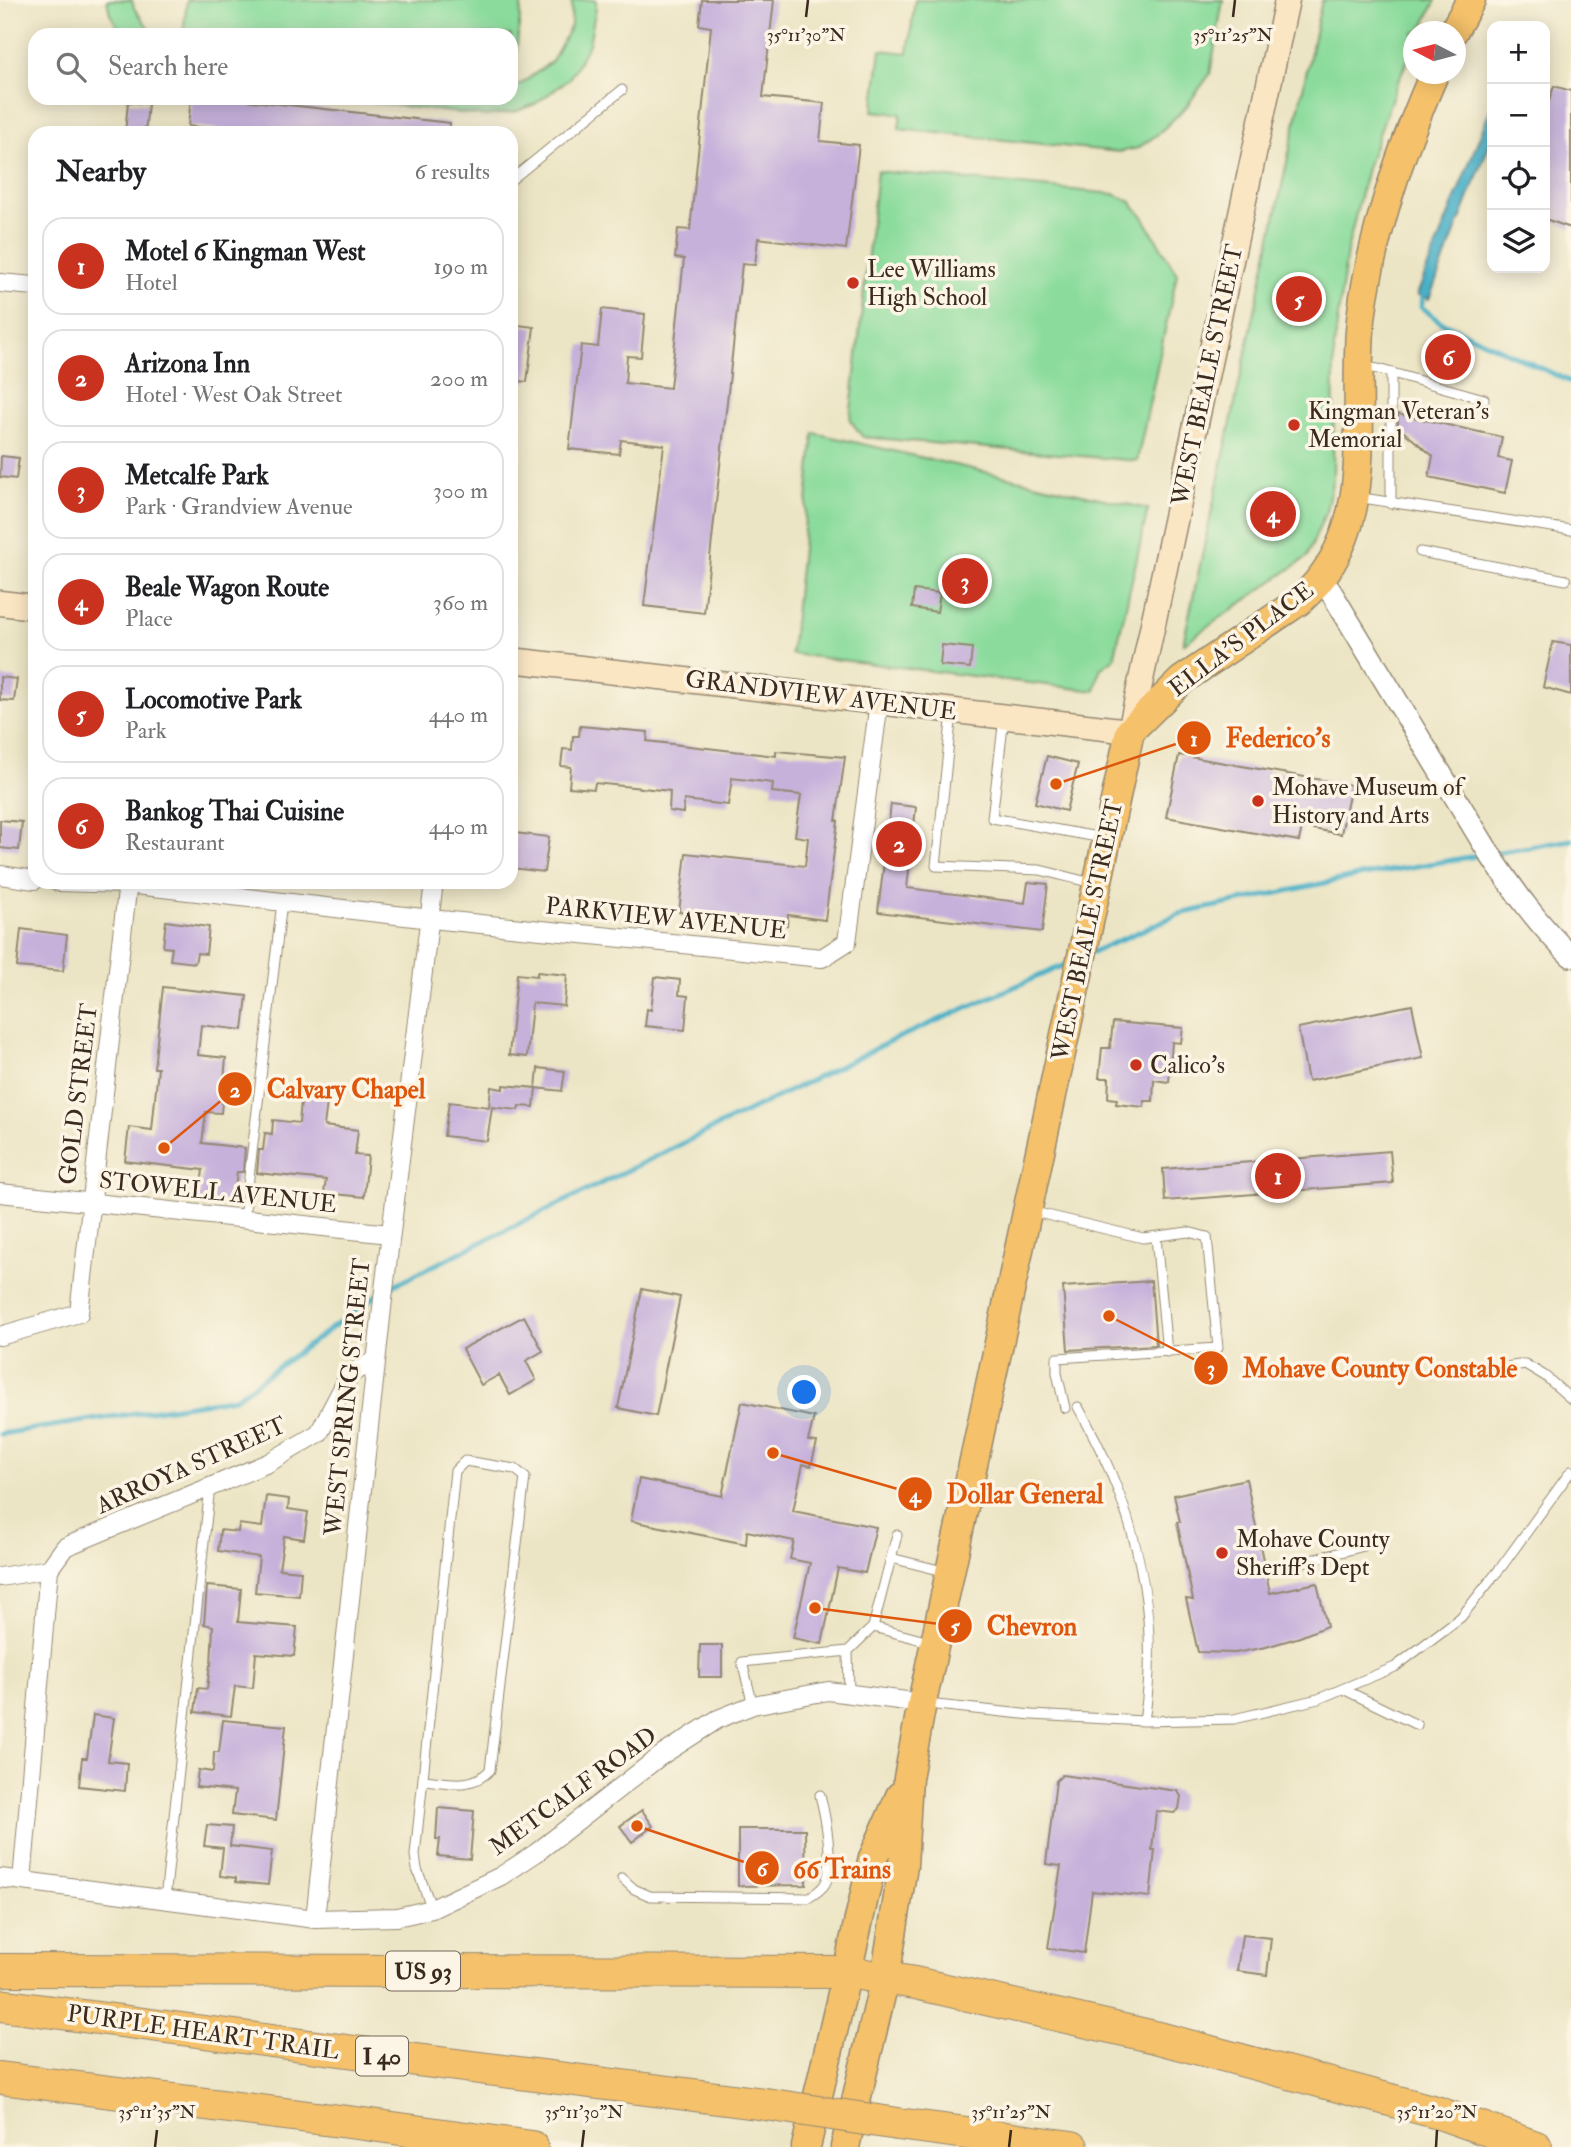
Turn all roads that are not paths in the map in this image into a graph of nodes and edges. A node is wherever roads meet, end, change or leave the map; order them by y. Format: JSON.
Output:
{"nodes":[{"id":1,"x":1287,"y":0,"type":"edge"},
{"id":2,"x":1471,"y":0,"type":"edge"},
{"id":3,"x":1459,"y":21,"type":"edge"},
{"id":4,"x":1430,"y":84,"type":"edge"},
{"id":5,"x":622,"y":90,"type":"dead end"},
{"id":6,"x":518,"y":174,"type":"edge"},
{"id":7,"x":0,"y":283,"type":"edge"},
{"id":8,"x":28,"y":285,"type":"edge"},
{"id":9,"x":1359,"y":367,"type":"junction"},
{"id":10,"x":1391,"y":373,"type":"junction"},
{"id":11,"x":1483,"y":399,"type":"dead end"},
{"id":12,"x":1354,"y":497,"type":"junction"},
{"id":13,"x":1391,"y":504,"type":"junction"},
{"id":14,"x":1571,"y":530,"type":"edge"},
{"id":15,"x":1420,"y":552,"type":"dead end"},
{"id":16,"x":1322,"y":577,"type":"junction"},
{"id":17,"x":1566,"y":580,"type":"dead end"},
{"id":18,"x":0,"y":603,"type":"edge"},
{"id":19,"x":28,"y":606,"type":"edge"},
{"id":20,"x":518,"y":661,"type":"edge"},
{"id":21,"x":879,"y":702,"type":"junction"},
{"id":22,"x":952,"y":710,"type":"junction"},
{"id":23,"x":1004,"y":717,"type":"junction"},
{"id":24,"x":1130,"y":731,"type":"junction"},
{"id":25,"x":1107,"y":839,"type":"junction"},
{"id":26,"x":0,"y":875,"type":"edge"},
{"id":27,"x":28,"y":879,"type":"edge"},
{"id":28,"x":126,"y":889,"type":"edge"},
{"id":29,"x":176,"y":889,"type":"edge"},
{"id":30,"x":433,"y":889,"type":"edge"},
{"id":31,"x":1095,"y":894,"type":"junction"},
{"id":32,"x":282,"y":902,"type":"junction"},
{"id":33,"x":431,"y":919,"type":"junction"},
{"id":34,"x":1571,"y":956,"type":"edge"},
{"id":35,"x":0,"y":1193,"type":"edge"},
{"id":36,"x":90,"y":1203,"type":"junction"},
{"id":37,"x":1027,"y":1211,"type":"junction"},
{"id":38,"x":244,"y":1219,"type":"junction"},
{"id":39,"x":390,"y":1234,"type":"junction"},
{"id":40,"x":1156,"y":1237,"type":"junction"},
{"id":41,"x":0,"y":1336,"type":"edge"},
{"id":42,"x":1167,"y":1352,"type":"junction"},
{"id":43,"x":376,"y":1360,"type":"junction"},
{"id":44,"x":1483,"y":1371,"type":"dead end"},
{"id":45,"x":1571,"y":1399,"type":"edge"},
{"id":46,"x":1078,"y":1407,"type":"dead end"},
{"id":47,"x":1065,"y":1408,"type":"dead end"},
{"id":48,"x":1571,"y":1471,"type":"edge"},
{"id":49,"x":210,"y":1487,"type":"junction"},
{"id":50,"x":897,"y":1535,"type":"dead end"},
{"id":51,"x":1364,"y":1546,"type":"dead end"},
{"id":52,"x":891,"y":1558,"type":"junction"},
{"id":53,"x":1303,"y":1562,"type":"dead end"},
{"id":54,"x":49,"y":1569,"type":"junction"},
{"id":55,"x":949,"y":1573,"type":"junction"},
{"id":56,"x":0,"y":1577,"type":"edge"},
{"id":57,"x":873,"y":1627,"type":"junction"},
{"id":58,"x":935,"y":1643,"type":"junction"},
{"id":59,"x":848,"y":1651,"type":"junction"},
{"id":60,"x":1343,"y":1689,"type":"junction"},
{"id":61,"x":849,"y":1693,"type":"junction"},
{"id":62,"x":922,"y":1703,"type":"junction"},
{"id":63,"x":753,"y":1705,"type":"junction"},
{"id":64,"x":1144,"y":1721,"type":"junction"},
{"id":65,"x":1417,"y":1725,"type":"dead end"},
{"id":66,"x":908,"y":1778,"type":"junction"},
{"id":67,"x":423,"y":1780,"type":"junction"},
{"id":68,"x":820,"y":1795,"type":"dead end"},
{"id":69,"x":0,"y":1878,"type":"edge"},
{"id":70,"x":622,"y":1878,"type":"dead end"},
{"id":71,"x":22,"y":1881,"type":"junction"},
{"id":72,"x":165,"y":1899,"type":"junction"},
{"id":73,"x":432,"y":1909,"type":"junction"},
{"id":74,"x":315,"y":1919,"type":"junction"},
{"id":75,"x":0,"y":1970,"type":"edge"},
{"id":76,"x":847,"y":1972,"type":"junction"},
{"id":77,"x":885,"y":1978,"type":"junction"},
{"id":78,"x":0,"y":2005,"type":"edge"},
{"id":79,"x":0,"y":2078,"type":"edge"},
{"id":80,"x":532,"y":2147,"type":"edge"},
{"id":81,"x":806,"y":2147,"type":"edge"},
{"id":82,"x":845,"y":2147,"type":"edge"},
{"id":83,"x":1072,"y":2147,"type":"edge"},
{"id":84,"x":1536,"y":2147,"type":"edge"}],
"edges":[{"from":1,"to":24,"type":"main road","name":"WEST BEALE STREET"},
{"from":2,"to":3,"type":"main road"},
{"from":4,"to":9,"type":"main road","name":"ELLA'S PLACE"},
{"from":5,"to":6,"type":"lane"},
{"from":7,"to":8,"type":"street"},
{"from":9,"to":10,"type":"lane"},
{"from":9,"to":12,"type":"main road","name":"ELLA'S PLACE"},
{"from":10,"to":11,"type":"lane"},
{"from":10,"to":13,"type":"lane"},
{"from":12,"to":13,"type":"lane"},
{"from":12,"to":16,"type":"main road","name":"ELLA'S PLACE"},
{"from":13,"to":14,"type":"lane"},
{"from":15,"to":17,"type":"lane"},
{"from":16,"to":24,"type":"main road","name":"ELLA'S PLACE"},
{"from":16,"to":34,"type":"street"},
{"from":18,"to":19,"type":"main road"},
{"from":20,"to":21,"type":"main road","name":"GRANDVIEW AVENUE"},
{"from":21,"to":22,"type":"main road","name":"GRANDVIEW AVENUE"},
{"from":21,"to":33,"type":"street","name":"PARKVIEW AVENUE"},
{"from":22,"to":23,"type":"main road","name":"GRANDVIEW AVENUE"},
{"from":22,"to":31,"type":"lane"},
{"from":23,"to":24,"type":"main road","name":"GRANDVIEW AVENUE"},
{"from":23,"to":25,"type":"lane"},
{"from":24,"to":25,"type":"main road","name":"WEST BEALE STREET"},
{"from":25,"to":31,"type":"main road","name":"WEST BEALE STREET"},
{"from":26,"to":27,"type":"street"},
{"from":28,"to":36,"type":"street","name":"GOLD STREET"},
{"from":29,"to":32,"type":"street","name":"PARKVIEW AVENUE"},
{"from":30,"to":33,"type":"street","name":"WEST SPRING STREET"},
{"from":31,"to":37,"type":"main road","name":"WEST BEALE STREET"},
{"from":32,"to":33,"type":"street","name":"PARKVIEW AVENUE"},
{"from":32,"to":38,"type":"lane"},
{"from":33,"to":39,"type":"street","name":"WEST SPRING STREET"},
{"from":35,"to":36,"type":"street","name":"STOWELL AVENUE"},
{"from":36,"to":38,"type":"street","name":"STOWELL AVENUE"},
{"from":36,"to":41,"type":"street","name":"GOLD STREET"},
{"from":37,"to":40,"type":"lane"},
{"from":37,"to":55,"type":"main road","name":"WEST BEALE STREET"},
{"from":38,"to":39,"type":"street","name":"STOWELL AVENUE"},
{"from":39,"to":43,"type":"street","name":"WEST SPRING STREET"},
{"from":40,"to":42,"type":"lane"},
{"from":40,"to":42,"type":"lane"},
{"from":42,"to":47,"type":"lane"},
{"from":43,"to":49,"type":"street","name":"ARROYA STREET"},
{"from":43,"to":74,"type":"street","name":"WEST SPRING STREET"},
{"from":44,"to":45,"type":"lane"},
{"from":46,"to":64,"type":"lane"},
{"from":48,"to":60,"type":"lane"},
{"from":49,"to":54,"type":"street","name":"ARROYA STREET"},
{"from":49,"to":72,"type":"lane"},
{"from":50,"to":52,"type":"lane"},
{"from":51,"to":53,"type":"lane"},
{"from":52,"to":55,"type":"lane"},
{"from":52,"to":57,"type":"lane"},
{"from":54,"to":56,"type":"street"},
{"from":54,"to":71,"type":"street"},
{"from":55,"to":58,"type":"main road","name":"WEST BEALE STREET"},
{"from":57,"to":58,"type":"lane"},
{"from":57,"to":59,"type":"lane"},
{"from":58,"to":62,"type":"main road","name":"WEST BEALE STREET"},
{"from":59,"to":61,"type":"lane"},
{"from":59,"to":63,"type":"lane"},
{"from":60,"to":64,"type":"lane"},
{"from":60,"to":65,"type":"lane"},
{"from":61,"to":62,"type":"street","name":"METCALF ROAD"},
{"from":61,"to":63,"type":"street","name":"METCALF ROAD"},
{"from":62,"to":64,"type":"lane"},
{"from":62,"to":66,"type":"main road","name":"WEST BEALE STREET"},
{"from":63,"to":73,"type":"street","name":"METCALF ROAD"},
{"from":66,"to":76,"type":"main road","name":"WEST BEALE STREET"},
{"from":66,"to":77,"type":"main road","name":"WEST BEALE STREET"},
{"from":67,"to":67,"type":"lane"},
{"from":67,"to":73,"type":"lane"},
{"from":68,"to":70,"type":"lane"},
{"from":69,"to":71,"type":"street","name":"METCALF ROAD"},
{"from":71,"to":72,"type":"street","name":"METCALF ROAD"},
{"from":72,"to":74,"type":"street","name":"METCALF ROAD"},
{"from":73,"to":74,"type":"street","name":"METCALF ROAD"},
{"from":75,"to":76,"type":"highway","number":"US 93"},
{"from":76,"to":77,"type":"highway","number":"US 93"},
{"from":76,"to":81,"type":"main road","name":"WEST BEALE STREET"},
{"from":77,"to":82,"type":"main road","name":"WEST BEALE STREET"},
{"from":77,"to":84,"type":"highway"},
{"from":78,"to":83,"type":"highway","name":"PURPLE HEART TRAIL","number":"I 40","bridge":true},
{"from":79,"to":80,"type":"highway"}]}
